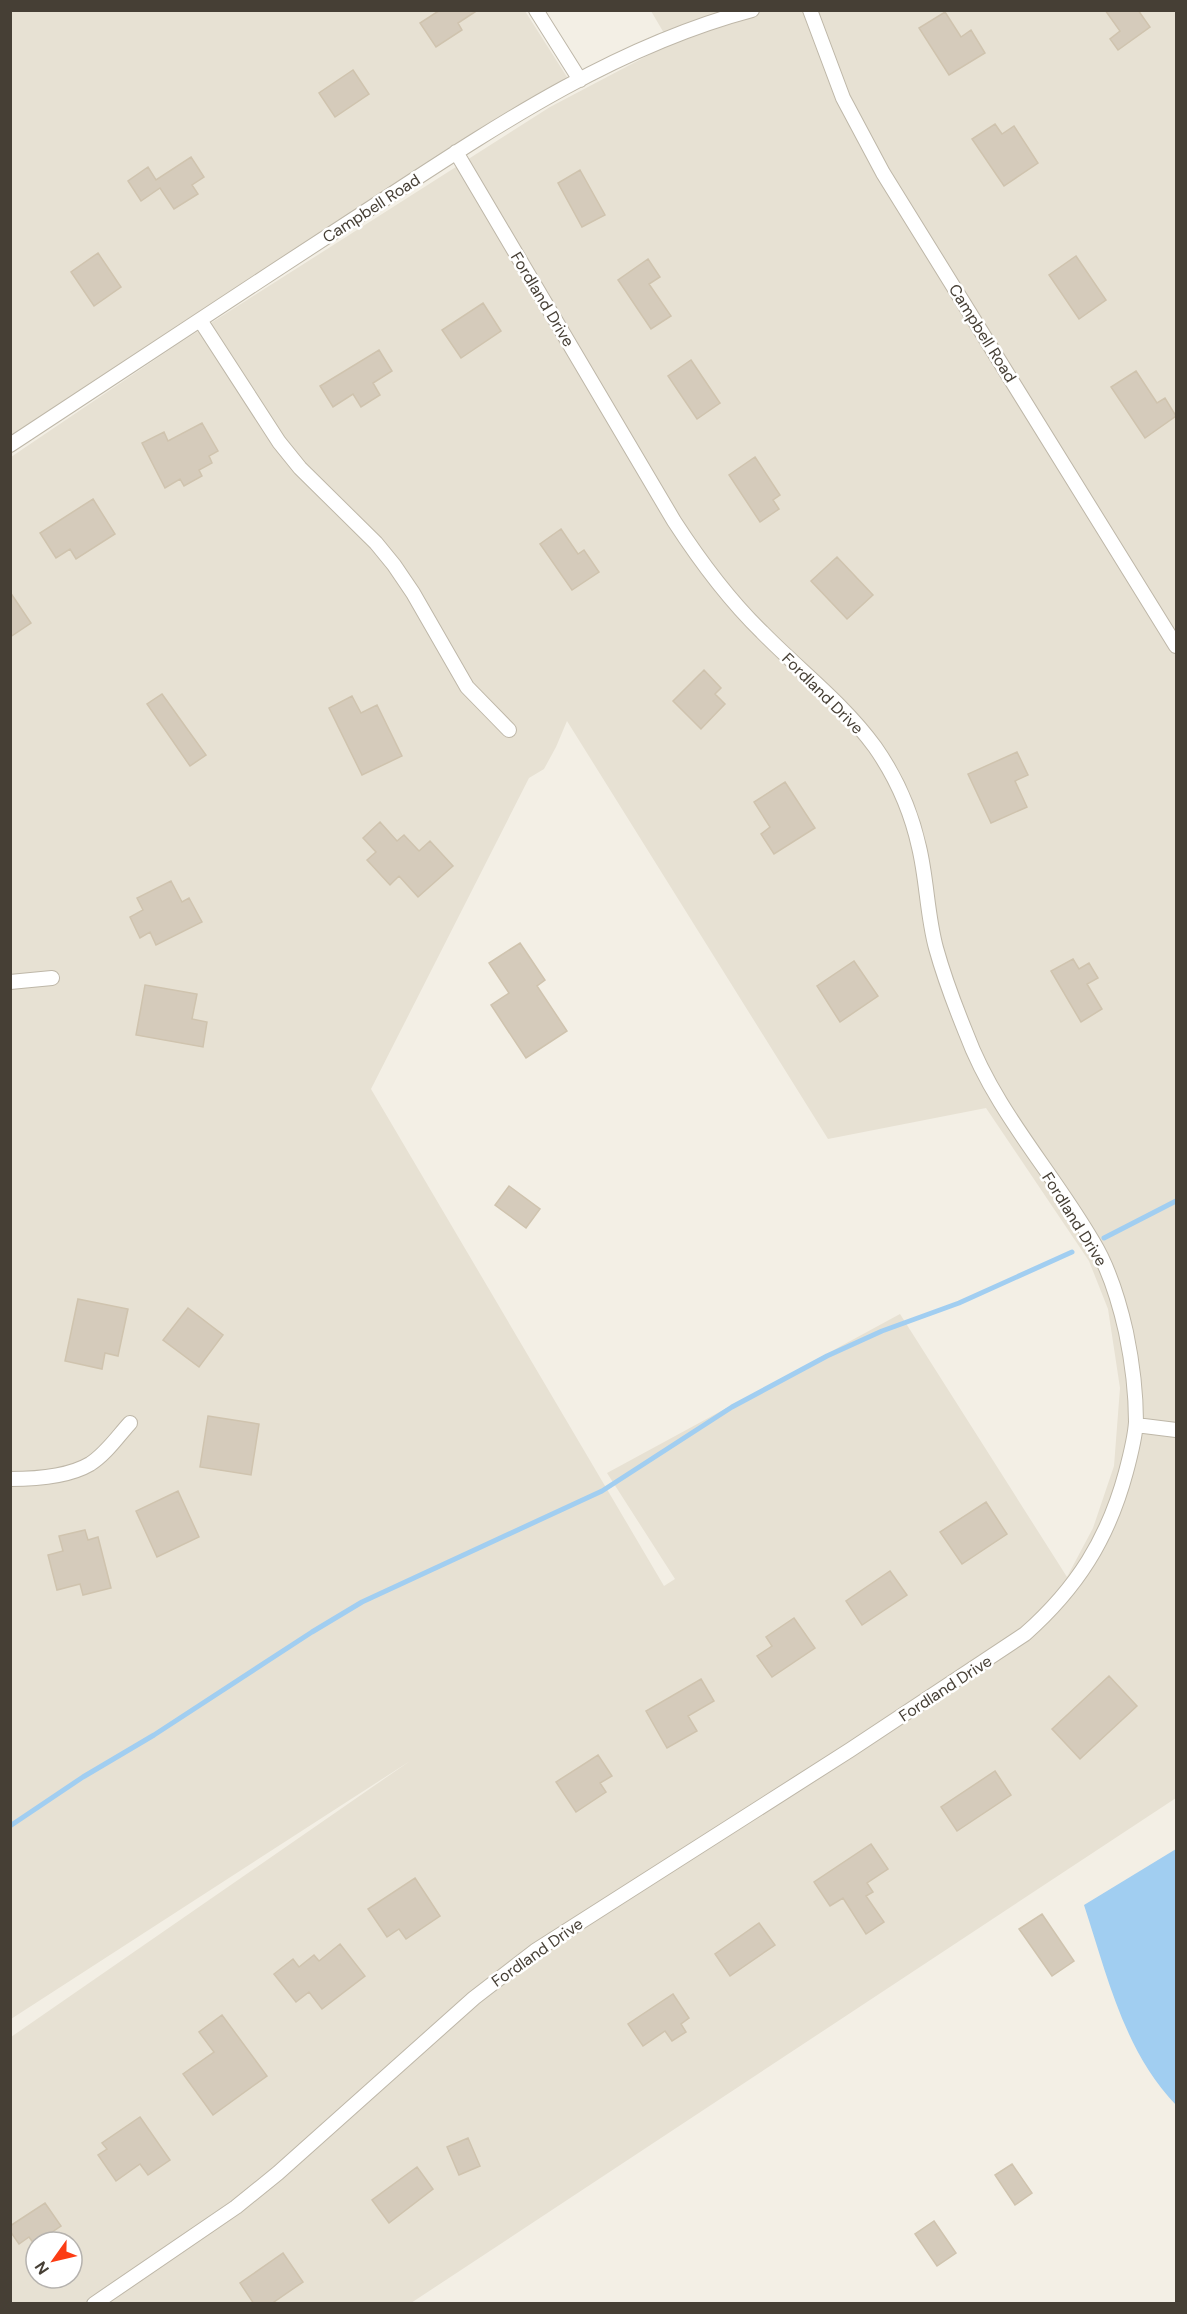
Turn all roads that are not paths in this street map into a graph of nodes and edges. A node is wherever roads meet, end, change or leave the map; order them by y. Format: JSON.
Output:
{"nodes":[{"id":1,"x":536,"y":10,"type":"edge"},
{"id":2,"x":752,"y":10,"type":"edge"},
{"id":3,"x":810,"y":10,"type":"edge"},
{"id":4,"x":580,"y":80,"type":"junction"},
{"id":5,"x":456,"y":152,"type":"junction"},
{"id":6,"x":200,"y":320,"type":"junction"},
{"id":7,"x":10,"y":445,"type":"edge"},
{"id":8,"x":1176,"y":646,"type":"edge"},
{"id":9,"x":509,"y":730,"type":"dead end"},
{"id":10,"x":52,"y":978,"type":"dead end"},
{"id":11,"x":10,"y":982,"type":"edge"},
{"id":12,"x":130,"y":1423,"type":"dead end"},
{"id":13,"x":1136,"y":1425,"type":"junction"},
{"id":14,"x":1176,"y":1430,"type":"edge"},
{"id":15,"x":10,"y":1479,"type":"edge"},
{"id":16,"x":94,"y":2304,"type":"edge"}],
"edges":[{"from":1,"to":4,"type":"street"},
{"from":2,"to":4,"type":"street","name":"Campbell Road"},
{"from":3,"to":8,"type":"street","name":"Campbell Road"},
{"from":4,"to":5,"type":"street","name":"Campbell Road"},
{"from":5,"to":6,"type":"street","name":"Campbell Road"},
{"from":5,"to":13,"type":"street","name":"Fordland Drive"},
{"from":6,"to":7,"type":"street","name":"Campbell Road"},
{"from":6,"to":9,"type":"street"},
{"from":10,"to":11,"type":"street"},
{"from":12,"to":15,"type":"street"},
{"from":13,"to":14,"type":"street"},
{"from":13,"to":16,"type":"street","name":"Fordland Drive"}]}
